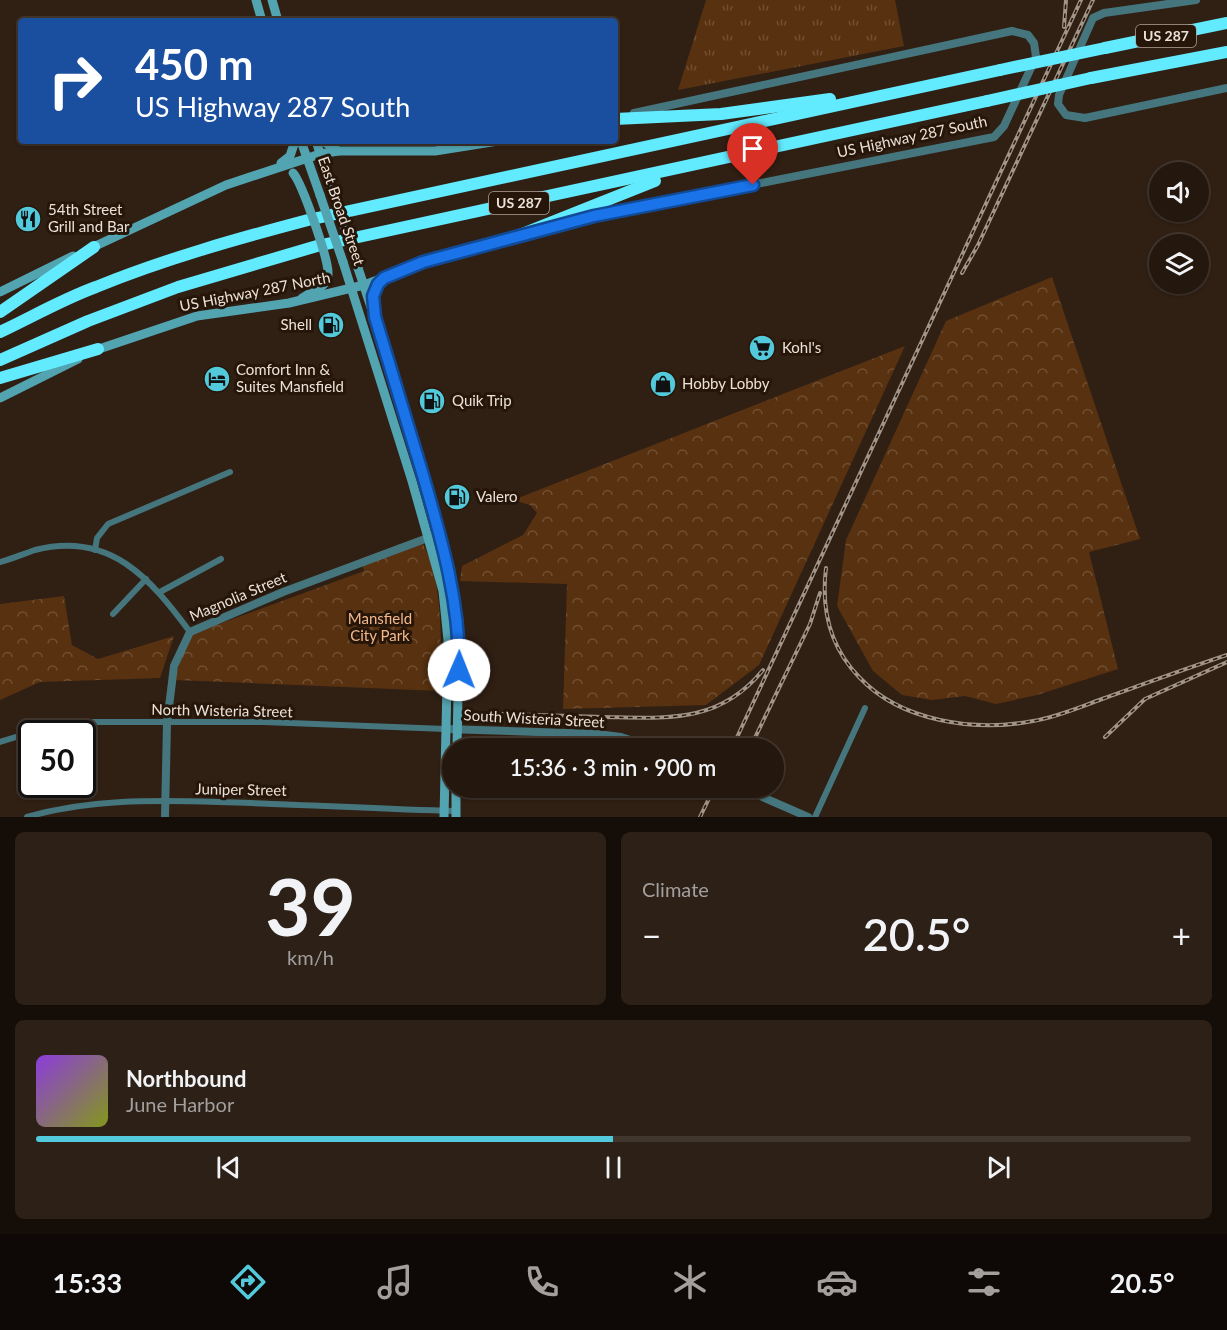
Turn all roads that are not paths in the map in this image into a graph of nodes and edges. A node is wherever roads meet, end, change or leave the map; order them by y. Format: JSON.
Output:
{"nodes":[{"id":1,"x":256,"y":0,"type":"edge"},
{"id":2,"x":272,"y":0,"type":"edge"},
{"id":3,"x":1196,"y":0,"type":"edge"},
{"id":4,"x":261,"y":18,"type":"edge"},
{"id":5,"x":277,"y":18,"type":"edge"},
{"id":6,"x":1227,"y":23,"type":"edge"},
{"id":7,"x":1227,"y":52,"type":"edge"},
{"id":8,"x":1227,"y":60,"type":"edge"},
{"id":9,"x":1144,"y":67,"type":"junction"},
{"id":10,"x":947,"y":81,"type":"junction"},
{"id":11,"x":1227,"y":88,"type":"edge"},
{"id":12,"x":618,"y":117,"type":"edge"},
{"id":13,"x":618,"y":118,"type":"edge"},
{"id":14,"x":294,"y":144,"type":"edge"},
{"id":15,"x":303,"y":144,"type":"edge"},
{"id":16,"x":317,"y":144,"type":"edge"},
{"id":17,"x":328,"y":144,"type":"edge"},
{"id":18,"x":479,"y":144,"type":"edge"},
{"id":19,"x":338,"y":151,"type":"junction"},
{"id":20,"x":320,"y":154,"type":"junction"},
{"id":21,"x":307,"y":158,"type":"junction"},
{"id":22,"x":278,"y":165,"type":"junction"},
{"id":23,"x":685,"y":168,"type":"junction"},
{"id":24,"x":517,"y":237,"type":"junction"},
{"id":25,"x":94,"y":247,"type":"junction"},
{"id":26,"x":384,"y":278,"type":"junction"},
{"id":27,"x":364,"y":285,"type":"junction"},
{"id":28,"x":352,"y":288,"type":"junction"},
{"id":29,"x":0,"y":292,"type":"edge"},
{"id":30,"x":298,"y":301,"type":"junction"},
{"id":31,"x":0,"y":312,"type":"edge"},
{"id":32,"x":375,"y":317,"type":"junction"},
{"id":33,"x":0,"y":332,"type":"edge"},
{"id":34,"x":98,"y":349,"type":"junction"},
{"id":35,"x":0,"y":360,"type":"edge"},
{"id":36,"x":0,"y":378,"type":"edge"},
{"id":37,"x":395,"y":379,"type":"junction"},
{"id":38,"x":381,"y":383,"type":"junction"},
{"id":39,"x":0,"y":398,"type":"edge"},
{"id":40,"x":230,"y":472,"type":"dead end"},
{"id":41,"x":423,"y":477,"type":"junction"},
{"id":42,"x":412,"y":481,"type":"junction"},
{"id":43,"x":440,"y":534,"type":"junction"},
{"id":44,"x":429,"y":538,"type":"junction"},
{"id":45,"x":95,"y":550,"type":"junction"},
{"id":46,"x":221,"y":559,"type":"dead end"},
{"id":47,"x":0,"y":562,"type":"edge"},
{"id":48,"x":146,"y":579,"type":"junction"},
{"id":49,"x":442,"y":591,"type":"junction"},
{"id":50,"x":454,"y":591,"type":"junction"},
{"id":51,"x":160,"y":592,"type":"junction"},
{"id":52,"x":113,"y":614,"type":"dead end"},
{"id":53,"x":190,"y":632,"type":"junction"},
{"id":54,"x":448,"y":640,"type":"junction"},
{"id":55,"x":459,"y":640,"type":"junction"},
{"id":56,"x":865,"y":708,"type":"dead end"},
{"id":57,"x":168,"y":723,"type":"junction"},
{"id":58,"x":446,"y":729,"type":"junction"},
{"id":59,"x":457,"y":729,"type":"junction"},
{"id":60,"x":457,"y":738,"type":"edge"},
{"id":61,"x":624,"y":738,"type":"edge"},
{"id":62,"x":0,"y":742,"type":"edge"},
{"id":63,"x":456,"y":798,"type":"edge"},
{"id":64,"x":765,"y":798,"type":"edge"},
{"id":65,"x":165,"y":801,"type":"junction"},
{"id":66,"x":444,"y":814,"type":"edge"},
{"id":67,"x":456,"y":814,"type":"edge"},
{"id":68,"x":27,"y":817,"type":"edge"},
{"id":69,"x":165,"y":817,"type":"edge"},
{"id":70,"x":808,"y":817,"type":"edge"},
{"id":71,"x":814,"y":817,"type":"edge"}],
"edges":[{"from":1,"to":4,"type":"main road"},
{"from":2,"to":5,"type":"main road"},
{"from":3,"to":11,"type":"street"},
{"from":6,"to":10,"type":"highway","number":"US 287","bridge":true},
{"from":7,"to":9,"type":"highway","number":"US 287"},
{"from":8,"to":9,"type":"highway"},
{"from":9,"to":23,"type":"highway","number":"US 287","bridge":true},
{"from":10,"to":13,"type":"highway"},
{"from":10,"to":33,"type":"highway","number":"US 287"},
{"from":12,"to":24,"type":"street","name":"US Highway 287 South"},
{"from":14,"to":22,"type":"main road"},
{"from":15,"to":21,"type":"main road","name":"East Broad Street"},
{"from":16,"to":20,"type":"main road","name":"East Broad Street"},
{"from":17,"to":19,"type":"main road"},
{"from":18,"to":19,"type":"main road"},
{"from":19,"to":20,"type":"main road"},
{"from":20,"to":21,"type":"main road"},
{"from":20,"to":27,"type":"main road","name":"East Broad Street","bridge":true},
{"from":21,"to":22,"type":"main road"},
{"from":21,"to":28,"type":"main road","name":"East Broad Street","bridge":true},
{"from":22,"to":25,"type":"main road"},
{"from":22,"to":30,"type":"main road","bridge":true},
{"from":23,"to":24,"type":"highway"},
{"from":23,"to":35,"type":"highway","number":"US 287"},
{"from":24,"to":26,"type":"main road","name":"US Highway 287 South"},
{"from":25,"to":29,"type":"main road"},
{"from":25,"to":31,"type":"highway"},
{"from":26,"to":27,"type":"main road","name":"US Highway 287 South"},
{"from":26,"to":32,"type":"main road"},
{"from":27,"to":28,"type":"main road","name":"US Highway 287 South"},
{"from":27,"to":32,"type":"main road","name":"East Broad Street"},
{"from":28,"to":30,"type":"main road","name":"US Highway 287 North"},
{"from":28,"to":38,"type":"main road","name":"East Broad Street"},
{"from":30,"to":34,"type":"main road","name":"US Highway 287 North"},
{"from":32,"to":37,"type":"main road","name":"East Broad Street"},
{"from":34,"to":36,"type":"highway"},
{"from":34,"to":39,"type":"main road","name":"US Highway 287 North"},
{"from":37,"to":38,"type":"main road"},
{"from":37,"to":41,"type":"main road","name":"East Broad Street"},
{"from":38,"to":42,"type":"main road","name":"East Broad Street"},
{"from":40,"to":45,"type":"street"},
{"from":41,"to":42,"type":"main road"},
{"from":41,"to":43,"type":"main road","name":"East Broad Street"},
{"from":42,"to":44,"type":"main road","name":"East Broad Street"},
{"from":43,"to":44,"type":"street","name":"Magnolia Street"},
{"from":43,"to":50,"type":"main road","name":"East Broad Street"},
{"from":44,"to":49,"type":"main road","name":"East Broad Street"},
{"from":44,"to":53,"type":"street","name":"Magnolia Street"},
{"from":45,"to":47,"type":"street"},
{"from":45,"to":48,"type":"street"},
{"from":46,"to":51,"type":"street"},
{"from":48,"to":51,"type":"street"},
{"from":48,"to":52,"type":"street"},
{"from":49,"to":50,"type":"main road"},
{"from":49,"to":54,"type":"main road","name":"East Broad Street"},
{"from":50,"to":55,"type":"main road","name":"East Broad Street"},
{"from":51,"to":53,"type":"street"},
{"from":53,"to":57,"type":"street","name":"Magnolia Street"},
{"from":54,"to":55,"type":"main road"},
{"from":54,"to":58,"type":"main road","name":"East Broad Street"},
{"from":55,"to":59,"type":"main road","name":"East Broad Street"},
{"from":56,"to":71,"type":"street"},
{"from":57,"to":58,"type":"street","name":"North Wisteria Street"},
{"from":57,"to":62,"type":"street","name":"North Wisteria Street"},
{"from":57,"to":65,"type":"street","name":"Magnolia Street"},
{"from":58,"to":59,"type":"street","name":"South Wisteria Street"},
{"from":58,"to":66,"type":"main road","name":"East Broad Street"},
{"from":59,"to":60,"type":"main road","name":"East Broad Street"},
{"from":59,"to":61,"type":"street","name":"South Wisteria Street"},
{"from":63,"to":67,"type":"main road"},
{"from":64,"to":70,"type":"street"},
{"from":65,"to":66,"type":"street","name":"Juniper Street"},
{"from":65,"to":68,"type":"street","name":"Juniper Street"},
{"from":65,"to":69,"type":"street","name":"Magnolia Street"},
{"from":66,"to":67,"type":"street","name":"Juniper Street"}]}
